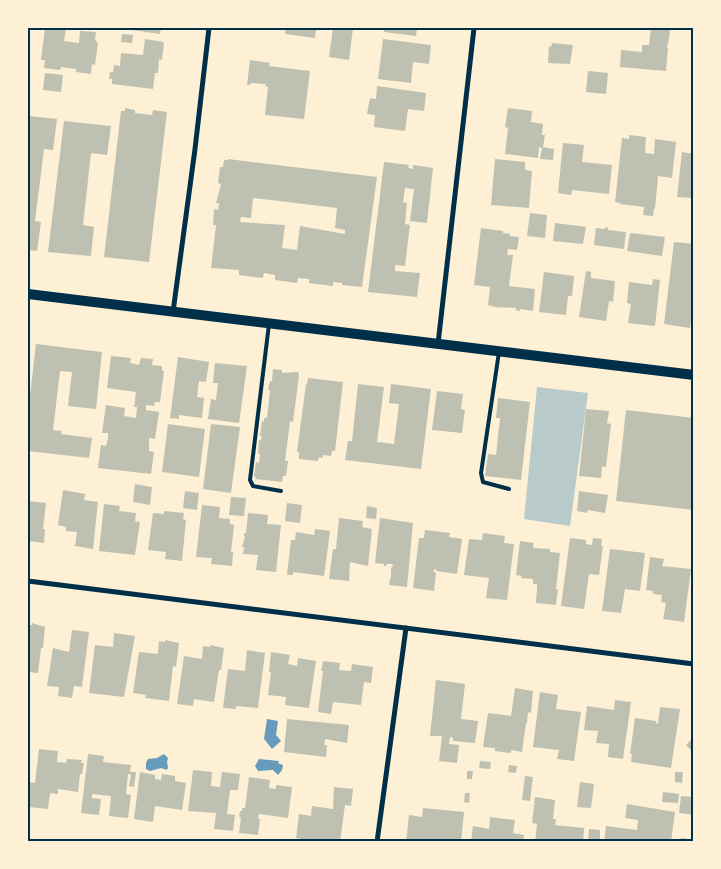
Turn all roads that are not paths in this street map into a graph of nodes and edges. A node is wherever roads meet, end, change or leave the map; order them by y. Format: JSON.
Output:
{"nodes":[{"id":1,"x":209,"y":28,"type":"edge"},
{"id":2,"x":474,"y":28,"type":"edge"},
{"id":3,"x":28,"y":294,"type":"edge"},
{"id":4,"x":173,"y":312,"type":"junction"},
{"id":5,"x":269,"y":324,"type":"junction"},
{"id":6,"x":438,"y":344,"type":"junction"},
{"id":7,"x":499,"y":352,"type":"junction"},
{"id":8,"x":694,"y":375,"type":"edge"},
{"id":9,"x":509,"y":489,"type":"dead end"},
{"id":10,"x":282,"y":490,"type":"dead end"},
{"id":11,"x":28,"y":581,"type":"edge"},
{"id":12,"x":406,"y":628,"type":"junction"},
{"id":13,"x":694,"y":664,"type":"edge"},
{"id":14,"x":377,"y":842,"type":"edge"}],
"edges":[{"from":1,"to":4,"type":"street"},
{"from":2,"to":6,"type":"street"},
{"from":3,"to":4,"type":"main road"},
{"from":4,"to":5,"type":"main road"},
{"from":5,"to":6,"type":"main road"},
{"from":5,"to":10,"type":"lane"},
{"from":6,"to":7,"type":"main road"},
{"from":7,"to":8,"type":"main road"},
{"from":7,"to":9,"type":"lane"},
{"from":11,"to":12,"type":"street"},
{"from":12,"to":13,"type":"street"},
{"from":12,"to":14,"type":"street"}]}
